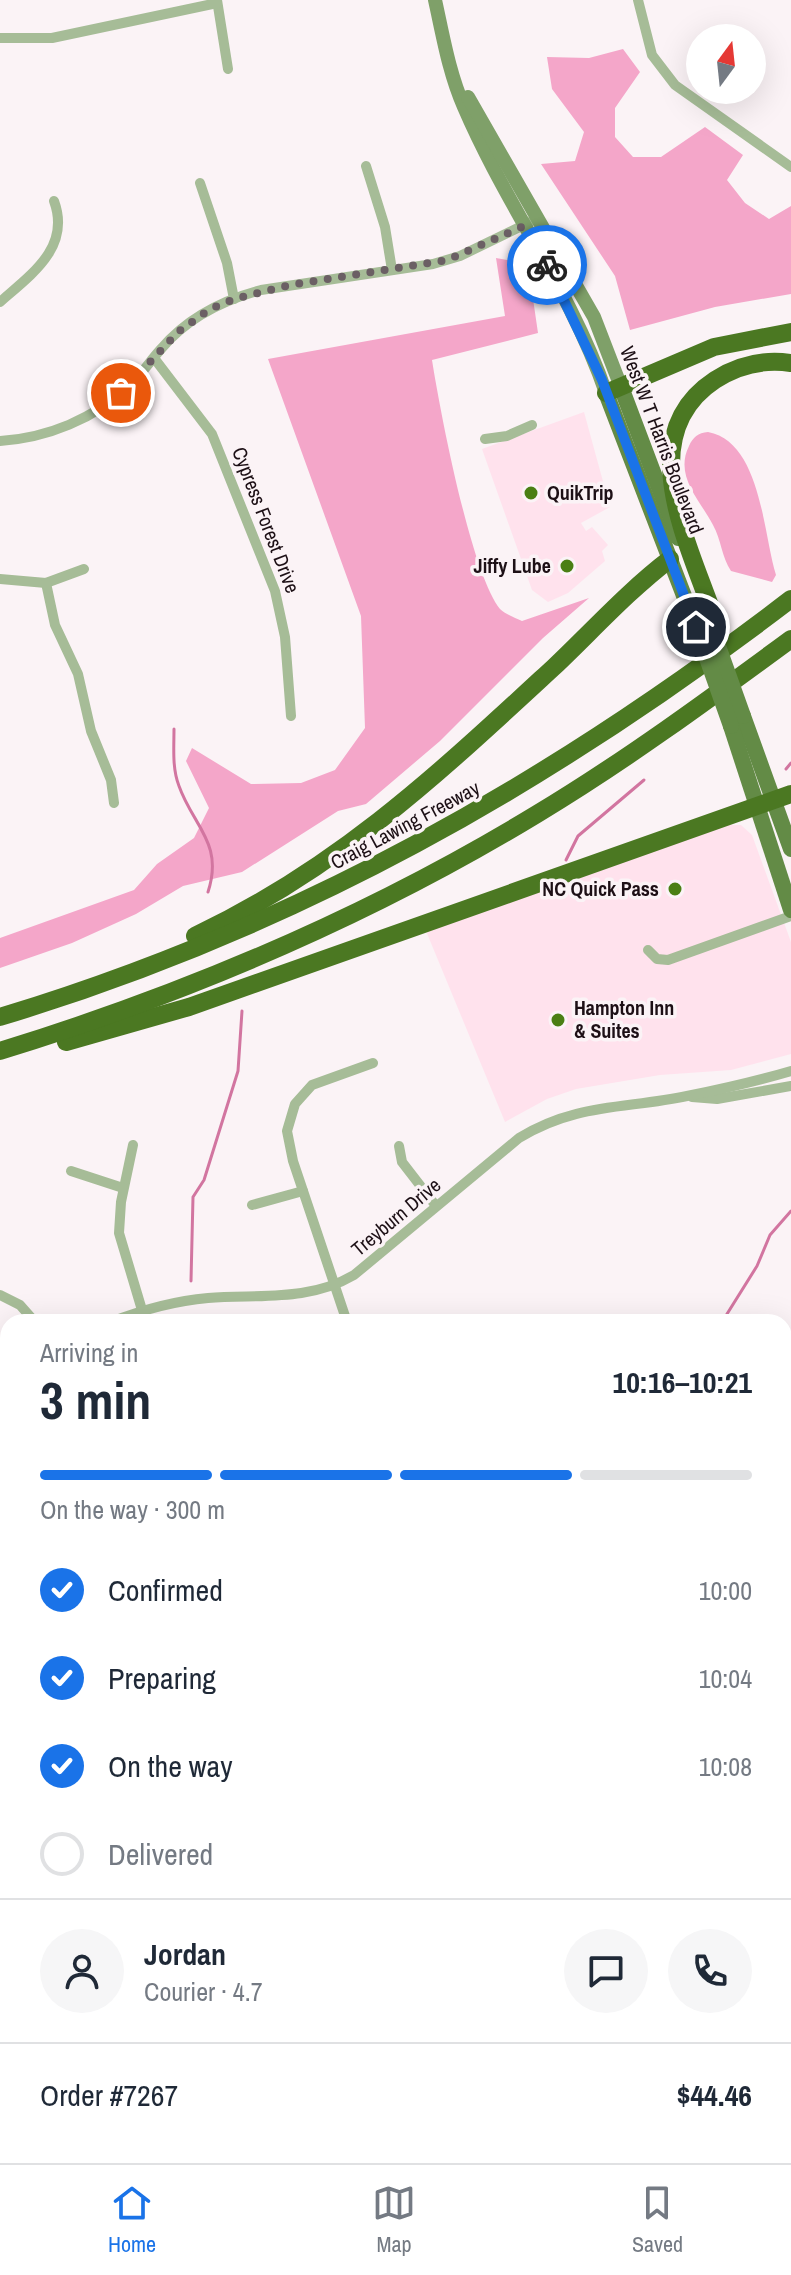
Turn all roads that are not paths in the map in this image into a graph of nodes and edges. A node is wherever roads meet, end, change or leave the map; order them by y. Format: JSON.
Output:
{"nodes":[{"id":1,"x":435,"y":0,"type":"edge"},
{"id":2,"x":638,"y":0,"type":"edge"},
{"id":3,"x":217,"y":1,"type":"edge"},
{"id":4,"x":0,"y":38,"type":"edge"},
{"id":5,"x":450,"y":66,"type":"junction"},
{"id":6,"x":228,"y":69,"type":"dead end"},
{"id":7,"x":366,"y":166,"type":"dead end"},
{"id":8,"x":791,"y":167,"type":"edge"},
{"id":9,"x":200,"y":183,"type":"dead end"},
{"id":10,"x":54,"y":201,"type":"dead end"},
{"id":11,"x":538,"y":218,"type":"junction"},
{"id":12,"x":524,"y":226,"type":"junction"},
{"id":13,"x":392,"y":270,"type":"junction"},
{"id":14,"x":234,"y":299,"type":"junction"},
{"id":15,"x":0,"y":302,"type":"edge"},
{"id":16,"x":791,"y":332,"type":"edge"},
{"id":17,"x":154,"y":358,"type":"junction"},
{"id":18,"x":791,"y":363,"type":"edge"},
{"id":19,"x":614,"y":390,"type":"junction"},
{"id":20,"x":532,"y":425,"type":"dead end"},
{"id":21,"x":490,"y":437,"type":"dead end"},
{"id":22,"x":0,"y":441,"type":"edge"},
{"id":23,"x":670,"y":559,"type":"junction"},
{"id":24,"x":84,"y":569,"type":"dead end"},
{"id":25,"x":0,"y":579,"type":"edge"},
{"id":26,"x":46,"y":583,"type":"junction"},
{"id":27,"x":791,"y":599,"type":"edge"},
{"id":28,"x":702,"y":623,"type":"junction"},
{"id":29,"x":791,"y":639,"type":"edge"},
{"id":30,"x":291,"y":716,"type":"dead end"},
{"id":31,"x":791,"y":794,"type":"edge"},
{"id":32,"x":763,"y":802,"type":"junction"},
{"id":33,"x":114,"y":803,"type":"dead end"},
{"id":34,"x":791,"y":849,"type":"edge"},
{"id":35,"x":791,"y":910,"type":"edge"},
{"id":36,"x":791,"y":916,"type":"edge"},
{"id":37,"x":648,"y":950,"type":"dead end"},
{"id":38,"x":70,"y":995,"type":"junction"},
{"id":39,"x":0,"y":1017,"type":"edge"},
{"id":40,"x":0,"y":1052,"type":"edge"},
{"id":41,"x":373,"y":1063,"type":"dead end"},
{"id":42,"x":791,"y":1071,"type":"edge"},
{"id":43,"x":791,"y":1086,"type":"edge"},
{"id":44,"x":686,"y":1096,"type":"junction"},
{"id":45,"x":133,"y":1145,"type":"dead end"},
{"id":46,"x":399,"y":1146,"type":"dead end"},
{"id":47,"x":71,"y":1171,"type":"dead end"},
{"id":48,"x":123,"y":1188,"type":"junction"},
{"id":49,"x":303,"y":1191,"type":"junction"},
{"id":50,"x":252,"y":1205,"type":"dead end"},
{"id":51,"x":436,"y":1206,"type":"junction"},
{"id":52,"x":336,"y":1284,"type":"junction"},
{"id":53,"x":0,"y":1295,"type":"edge"},
{"id":54,"x":142,"y":1310,"type":"junction"},
{"id":55,"x":28,"y":1314,"type":"edge"},
{"id":56,"x":132,"y":1314,"type":"edge"},
{"id":57,"x":345,"y":1314,"type":"edge"}],
"edges":[{"from":1,"to":5,"type":"main road","name":"West W T Harris Boulevard"},
{"from":2,"to":8,"type":"street"},
{"from":3,"to":4,"type":"street"},
{"from":3,"to":6,"type":"street"},
{"from":5,"to":11,"type":"main road","name":"West W T Harris Boulevard"},
{"from":5,"to":12,"type":"main road","name":"West W T Harris Boulevard"},
{"from":7,"to":13,"type":"street"},
{"from":9,"to":14,"type":"street"},
{"from":10,"to":15,"type":"street"},
{"from":11,"to":12,"type":"street"},
{"from":11,"to":19,"type":"main road","name":"West W T Harris Boulevard"},
{"from":12,"to":13,"type":"street"},
{"from":12,"to":19,"type":"main road","name":"West W T Harris Boulevard"},
{"from":13,"to":14,"type":"street"},
{"from":14,"to":17,"type":"street"},
{"from":16,"to":19,"type":"highway"},
{"from":17,"to":22,"type":"street"},
{"from":17,"to":30,"type":"street","name":"Cypress Forest Drive"},
{"from":18,"to":28,"type":"highway"},
{"from":19,"to":23,"type":"main road","name":"West W T Harris Boulevard"},
{"from":19,"to":28,"type":"main road","name":"West W T Harris Boulevard"},
{"from":20,"to":21,"type":"street"},
{"from":23,"to":28,"type":"main road","name":"West W T Harris Boulevard"},
{"from":23,"to":38,"type":"highway"},
{"from":24,"to":26,"type":"street"},
{"from":25,"to":26,"type":"street"},
{"from":26,"to":33,"type":"street"},
{"from":27,"to":38,"type":"highway","name":"Craig Lawing Freeway"},
{"from":28,"to":32,"type":"main road","name":"West W T Harris Boulevard","bridge":true},
{"from":29,"to":40,"type":"highway"},
{"from":31,"to":32,"type":"highway"},
{"from":32,"to":34,"type":"main road","name":"West W T Harris Boulevard"},
{"from":32,"to":35,"type":"main road","name":"West W T Harris Boulevard"},
{"from":32,"to":40,"type":"highway"},
{"from":36,"to":37,"type":"street"},
{"from":38,"to":39,"type":"highway","name":"Craig Lawing Freeway"},
{"from":41,"to":49,"type":"street"},
{"from":42,"to":44,"type":"street","name":"Treyburn Drive"},
{"from":43,"to":44,"type":"street","name":"Treyburn Drive"},
{"from":44,"to":51,"type":"street","name":"Treyburn Drive"},
{"from":45,"to":48,"type":"street"},
{"from":46,"to":51,"type":"street"},
{"from":47,"to":48,"type":"street"},
{"from":48,"to":54,"type":"street"},
{"from":49,"to":50,"type":"street"},
{"from":49,"to":52,"type":"street"},
{"from":51,"to":52,"type":"street","name":"Treyburn Drive"},
{"from":52,"to":54,"type":"street","name":"Treyburn Drive"},
{"from":52,"to":57,"type":"street"},
{"from":53,"to":55,"type":"street"},
{"from":54,"to":56,"type":"street","name":"Treyburn Drive"}]}
